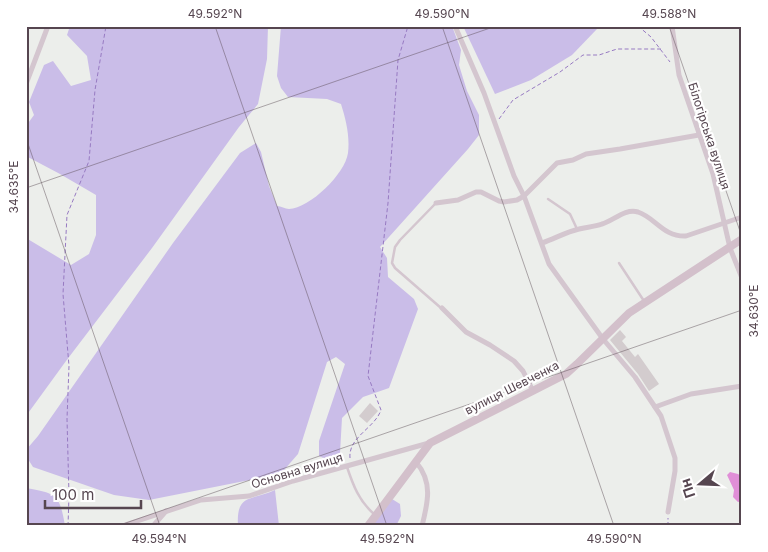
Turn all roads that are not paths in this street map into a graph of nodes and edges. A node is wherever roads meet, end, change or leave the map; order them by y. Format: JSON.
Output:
{"nodes":[{"id":1,"x":48,"y":26,"type":"edge"},
{"id":2,"x":455,"y":26,"type":"edge"},
{"id":3,"x":672,"y":26,"type":"edge"},
{"id":4,"x":26,"y":84,"type":"edge"},
{"id":5,"x":699,"y":135,"type":"junction"},
{"id":6,"x":524,"y":196,"type":"junction"},
{"id":7,"x":548,"y":199,"type":"dead end"},
{"id":8,"x":436,"y":203,"type":"joint"},
{"id":9,"x":742,"y":217,"type":"edge"},
{"id":10,"x":724,"y":222,"type":"junction"},
{"id":11,"x":577,"y":229,"type":"junction"},
{"id":12,"x":742,"y":239,"type":"edge"},
{"id":13,"x":542,"y":244,"type":"junction"},
{"id":14,"x":730,"y":248,"type":"junction"},
{"id":15,"x":619,"y":263,"type":"dead end"},
{"id":16,"x":742,"y":278,"type":"edge"},
{"id":17,"x":645,"y":302,"type":"junction"},
{"id":18,"x":442,"y":308,"type":"joint"},
{"id":19,"x":603,"y":339,"type":"junction"},
{"id":20,"x":742,"y":386,"type":"edge"},
{"id":21,"x":533,"y":391,"type":"junction"},
{"id":22,"x":656,"y":407,"type":"junction"},
{"id":23,"x":430,"y":443,"type":"junction"},
{"id":24,"x":416,"y":462,"type":"junction"},
{"id":25,"x":348,"y":466,"type":"junction"},
{"id":26,"x":168,"y":510,"type":"junction"},
{"id":27,"x":668,"y":512,"type":"road end"},
{"id":28,"x":375,"y":514,"type":"junction"},
{"id":29,"x":147,"y":517,"type":"junction"},
{"id":30,"x":122,"y":526,"type":"edge"},
{"id":31,"x":152,"y":526,"type":"edge"},
{"id":32,"x":368,"y":526,"type":"edge"},
{"id":33,"x":422,"y":526,"type":"edge"}],
"edges":[{"from":1,"to":4,"type":"street"},
{"from":2,"to":6,"type":"street"},
{"from":3,"to":5,"type":"street","name":"Білогірська вулиця"},
{"from":5,"to":6,"type":"street"},
{"from":5,"to":10,"type":"street","name":"Білогірська вулиця"},
{"from":6,"to":8,"type":"street"},
{"from":6,"to":13,"type":"street"},
{"from":7,"to":11,"type":"lane"},
{"from":8,"to":18,"type":"lane"},
{"from":9,"to":10,"type":"street"},
{"from":10,"to":11,"type":"street"},
{"from":10,"to":14,"type":"street","name":"Білогірська вулиця"},
{"from":11,"to":13,"type":"street"},
{"from":12,"to":14,"type":"street","name":"вулиця Шевченка"},
{"from":13,"to":19,"type":"street"},
{"from":14,"to":16,"type":"street","name":"Білогірська вулиця"},
{"from":14,"to":17,"type":"street","name":"вулиця Шевченка"},
{"from":15,"to":17,"type":"lane"},
{"from":17,"to":19,"type":"street","name":"вулиця Шевченка"},
{"from":18,"to":21,"type":"street"},
{"from":19,"to":21,"type":"street","name":"вулиця Шевченка"},
{"from":19,"to":22,"type":"street"},
{"from":20,"to":22,"type":"street"},
{"from":21,"to":23,"type":"street","name":"вулиця Шевченка"},
{"from":22,"to":27,"type":"street"},
{"from":23,"to":24,"type":"street"},
{"from":23,"to":25,"type":"street","name":"Основна вулиця"},
{"from":24,"to":28,"type":"street"},
{"from":24,"to":33,"type":"street"},
{"from":25,"to":26,"type":"street","name":"Основна вулиця"},
{"from":25,"to":28,"type":"lane"},
{"from":26,"to":29,"type":"street","name":"Основна вулиця"},
{"from":26,"to":31,"type":"street","name":"Основна вулиця"},
{"from":28,"to":32,"type":"street"},
{"from":29,"to":30,"type":"street","name":"Основна вулиця"},
{"from":29,"to":31,"type":"lane"}]}
